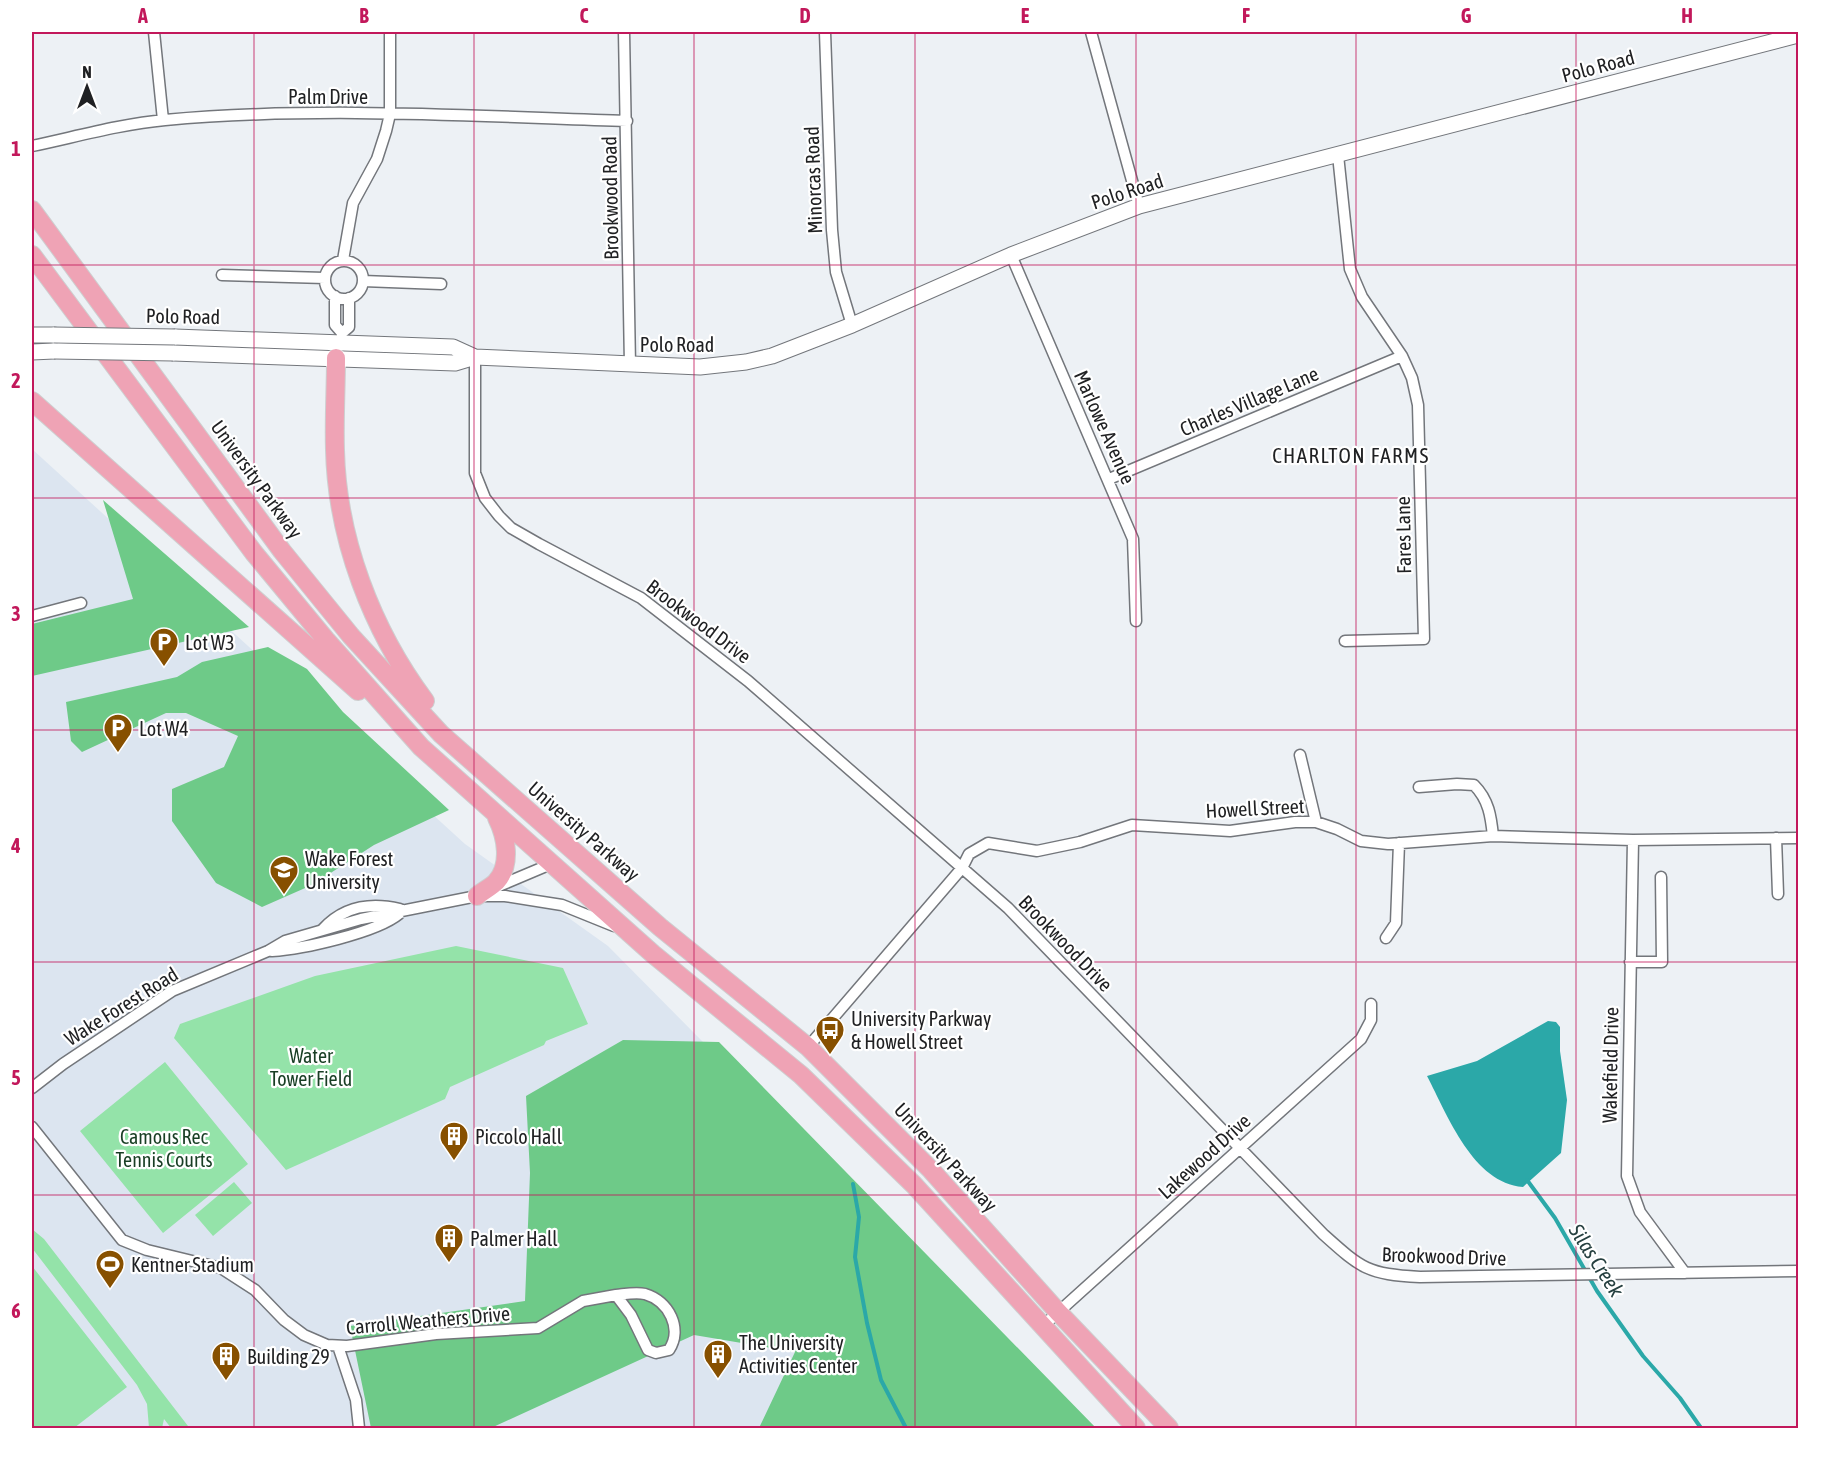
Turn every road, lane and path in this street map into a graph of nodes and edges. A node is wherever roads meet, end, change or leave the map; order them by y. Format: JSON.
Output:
{"nodes":[{"id":1,"x":154,"y":32,"type":"edge"},
{"id":2,"x":390,"y":32,"type":"edge"},
{"id":3,"x":624,"y":32,"type":"edge"},
{"id":4,"x":825,"y":32,"type":"edge"},
{"id":5,"x":1091,"y":32,"type":"edge"},
{"id":6,"x":1798,"y":35,"type":"edge"},
{"id":7,"x":390,"y":114,"type":"junction"},
{"id":8,"x":163,"y":120,"type":"junction"},
{"id":9,"x":627,"y":121,"type":"junction"},
{"id":10,"x":32,"y":146,"type":"edge"},
{"id":11,"x":1338,"y":155,"type":"junction"},
{"id":12,"x":1139,"y":206,"type":"junction"},
{"id":13,"x":32,"y":210,"type":"edge"},
{"id":14,"x":32,"y":255,"type":"edge"},
{"id":15,"x":1011,"y":255,"type":"junction"},
{"id":16,"x":343,"y":260,"type":"junction"},
{"id":17,"x":222,"y":275,"type":"dead end"},
{"id":18,"x":325,"y":278,"type":"junction"},
{"id":19,"x":363,"y":281,"type":"junction"},
{"id":20,"x":441,"y":284,"type":"dead end"},
{"id":21,"x":335,"y":296,"type":"junction"},
{"id":22,"x":350,"y":298,"type":"junction"},
{"id":23,"x":852,"y":325,"type":"junction"},
{"id":24,"x":32,"y":335,"type":"edge"},
{"id":25,"x":340,"y":344,"type":"junction"},
{"id":26,"x":174,"y":345,"type":"junction"},
{"id":27,"x":32,"y":352,"type":"edge"},
{"id":28,"x":1402,"y":356,"type":"junction"},
{"id":29,"x":475,"y":357,"type":"junction"},
{"id":30,"x":630,"y":365,"type":"junction"},
{"id":31,"x":32,"y":401,"type":"edge"},
{"id":32,"x":1109,"y":479,"type":"junction"},
{"id":33,"x":81,"y":603,"type":"dead end"},
{"id":34,"x":32,"y":616,"type":"edge"},
{"id":35,"x":1136,"y":621,"type":"dead end"},
{"id":36,"x":1345,"y":641,"type":"dead end"},
{"id":37,"x":422,"y":747,"type":"junction"},
{"id":38,"x":1300,"y":755,"type":"dead end"},
{"id":39,"x":482,"y":770,"type":"junction"},
{"id":40,"x":1419,"y":787,"type":"dead end"},
{"id":41,"x":494,"y":814,"type":"junction"},
{"id":42,"x":1316,"y":822,"type":"junction"},
{"id":43,"x":1493,"y":836,"type":"junction"},
{"id":44,"x":1776,"y":838,"type":"junction"},
{"id":45,"x":1798,"y":838,"type":"edge"},
{"id":46,"x":1633,"y":840,"type":"junction"},
{"id":47,"x":1400,"y":843,"type":"junction"},
{"id":48,"x":550,"y":864,"type":"junction"},
{"id":49,"x":962,"y":868,"type":"junction"},
{"id":50,"x":1662,"y":877,"type":"dead end"},
{"id":51,"x":622,"y":894,"type":"junction"},
{"id":52,"x":1778,"y":894,"type":"dead end"},
{"id":53,"x":477,"y":896,"type":"junction"},
{"id":54,"x":404,"y":910,"type":"junction"},
{"id":55,"x":630,"y":934,"type":"junction"},
{"id":56,"x":1386,"y":938,"type":"dead end"},
{"id":57,"x":268,"y":951,"type":"junction"},
{"id":58,"x":1630,"y":962,"type":"junction"},
{"id":59,"x":1371,"y":1004,"type":"dead end"},
{"id":60,"x":808,"y":1047,"type":"junction"},
{"id":61,"x":32,"y":1088,"type":"edge"},
{"id":62,"x":32,"y":1127,"type":"edge"},
{"id":63,"x":1240,"y":1148,"type":"junction"},
{"id":64,"x":1798,"y":1271,"type":"edge"},
{"id":65,"x":1685,"y":1273,"type":"junction"},
{"id":66,"x":616,"y":1295,"type":"junction"},
{"id":67,"x":1058,"y":1312,"type":"junction"},
{"id":68,"x":1044,"y":1325,"type":"junction"},
{"id":69,"x":338,"y":1346,"type":"junction"},
{"id":70,"x":359,"y":1428,"type":"edge"},
{"id":71,"x":1136,"y":1428,"type":"edge"},
{"id":72,"x":1168,"y":1428,"type":"edge"}],
"edges":[{"from":1,"to":8,"type":"street"},
{"from":2,"to":7,"type":"street"},
{"from":3,"to":9,"type":"street","name":"Brookwood Road"},
{"from":4,"to":23,"type":"street","name":"Minorcas Road"},
{"from":5,"to":12,"type":"street"},
{"from":6,"to":11,"type":"main road","name":"Polo Road"},
{"from":7,"to":8,"type":"street","name":"Palm Drive"},
{"from":7,"to":9,"type":"street","name":"Palm Drive"},
{"from":7,"to":16,"type":"street"},
{"from":8,"to":10,"type":"street","name":"Palm Drive"},
{"from":9,"to":30,"type":"street","name":"Brookwood Road"},
{"from":11,"to":12,"type":"main road","name":"Polo Road"},
{"from":11,"to":28,"type":"street","name":"Fares Lane"},
{"from":12,"to":15,"type":"main road","name":"Polo Road"},
{"from":13,"to":39,"type":"main road","name":"University Parkway"},
{"from":14,"to":37,"type":"main road"},
{"from":15,"to":23,"type":"main road","name":"Polo Road"},
{"from":15,"to":32,"type":"street","name":"Marlowe Avenue"},
{"from":16,"to":18,"type":"street"},
{"from":16,"to":19,"type":"street"},
{"from":17,"to":18,"type":"street"},
{"from":18,"to":21,"type":"street"},
{"from":19,"to":20,"type":"street"},
{"from":19,"to":22,"type":"street"},
{"from":21,"to":22,"type":"street"},
{"from":21,"to":25,"type":"street"},
{"from":22,"to":25,"type":"street"},
{"from":23,"to":30,"type":"main road","name":"Polo Road"},
{"from":24,"to":26,"type":"main road","name":"Polo Road","bridge":true},
{"from":25,"to":26,"type":"main road","name":"Polo Road"},
{"from":25,"to":26,"type":"main road","name":"Polo Road"},
{"from":25,"to":29,"type":"main road","name":"Polo Road"},
{"from":25,"to":39,"type":"main road"},
{"from":26,"to":27,"type":"main road","name":"Polo Road","bridge":true},
{"from":28,"to":32,"type":"street","name":"Charles Village Lane"},
{"from":28,"to":36,"type":"street","name":"Fares Lane"},
{"from":29,"to":30,"type":"main road","name":"Polo Road"},
{"from":29,"to":49,"type":"street","name":"Brookwood Drive"},
{"from":31,"to":37,"type":"main road"},
{"from":32,"to":35,"type":"street","name":"Marlowe Avenue"},
{"from":33,"to":34,"type":"street"},
{"from":37,"to":41,"type":"main road"},
{"from":38,"to":42,"type":"street"},
{"from":39,"to":51,"type":"main road","name":"University Parkway"},
{"from":40,"to":43,"type":"street"},
{"from":41,"to":48,"type":"main road"},
{"from":41,"to":53,"type":"main road"},
{"from":42,"to":47,"type":"street","name":"Howell Street"},
{"from":42,"to":49,"type":"street","name":"Howell Street"},
{"from":43,"to":46,"type":"street","name":"Howell Street"},
{"from":43,"to":47,"type":"street","name":"Howell Street"},
{"from":44,"to":45,"type":"street","name":"Howell Street"},
{"from":44,"to":46,"type":"street","name":"Howell Street"},
{"from":44,"to":52,"type":"street"},
{"from":46,"to":58,"type":"street","name":"Wakefield Drive"},
{"from":47,"to":56,"type":"street"},
{"from":48,"to":51,"type":"main road"},
{"from":48,"to":53,"type":"street","name":"Wake Forest Road"},
{"from":48,"to":55,"type":"main road"},
{"from":49,"to":60,"type":"street","name":"Howell Street"},
{"from":49,"to":63,"type":"street","name":"Brookwood Drive"},
{"from":50,"to":58,"type":"street"},
{"from":51,"to":60,"type":"main road","name":"University Parkway"},
{"from":53,"to":54,"type":"street","name":"Wake Forest Road"},
{"from":53,"to":55,"type":"street","name":"Wake Forest Road"},
{"from":54,"to":57,"type":"street","name":"Wake Forest Road"},
{"from":54,"to":57,"type":"street","name":"Wake Forest Road"},
{"from":55,"to":68,"type":"main road"},
{"from":57,"to":61,"type":"street","name":"Wake Forest Road"},
{"from":58,"to":65,"type":"street","name":"Wakefield Drive"},
{"from":59,"to":63,"type":"street","name":"Lakewood Drive"},
{"from":60,"to":67,"type":"main road","name":"University Parkway"},
{"from":62,"to":69,"type":"street","name":"Carroll Weathers Drive"},
{"from":63,"to":65,"type":"street","name":"Brookwood Drive"},
{"from":63,"to":67,"type":"street","name":"Lakewood Drive"},
{"from":64,"to":65,"type":"street","name":"Brookwood Drive"},
{"from":66,"to":66,"type":"street","name":"Carroll Weathers Drive"},
{"from":66,"to":69,"type":"street","name":"Carroll Weathers Drive"},
{"from":67,"to":68,"type":"street","name":"Lakewood Drive"},
{"from":67,"to":72,"type":"main road","name":"University Parkway"},
{"from":68,"to":71,"type":"main road"},
{"from":69,"to":70,"type":"street"}]}
